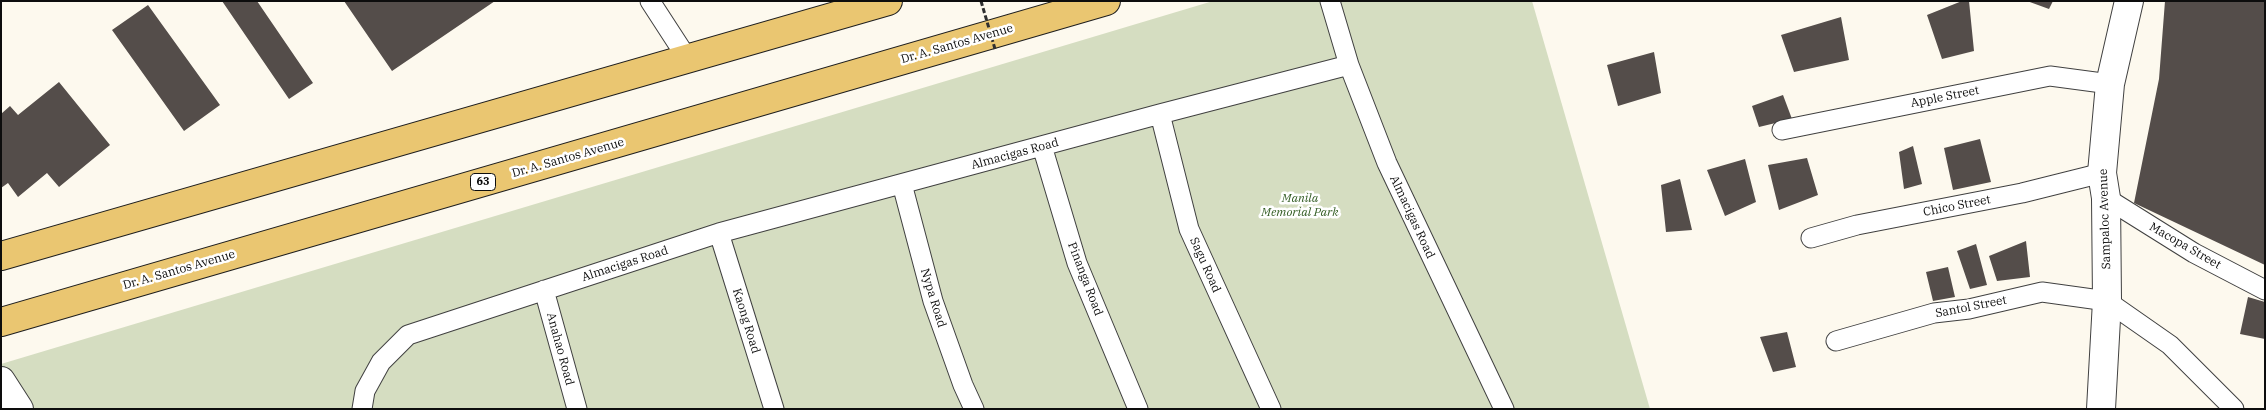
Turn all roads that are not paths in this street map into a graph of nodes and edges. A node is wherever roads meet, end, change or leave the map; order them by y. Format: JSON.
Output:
{"nodes":[{"id":1,"x":650,"y":1,"type":"edge"},
{"id":2,"x":888,"y":1,"type":"edge"},
{"id":3,"x":1106,"y":1,"type":"edge"},
{"id":4,"x":1330,"y":1,"type":"edge"},
{"id":5,"x":2129,"y":1,"type":"edge"},
{"id":6,"x":686,"y":58,"type":"junction"},
{"id":7,"x":1349,"y":65,"type":"junction"},
{"id":8,"x":2110,"y":84,"type":"junction"},
{"id":9,"x":1160,"y":114,"type":"junction"},
{"id":10,"x":1782,"y":130,"type":"dead end"},
{"id":11,"x":1042,"y":146,"type":"junction"},
{"id":12,"x":902,"y":184,"type":"junction"},
{"id":13,"x":2104,"y":186,"type":"junction"},
{"id":14,"x":719,"y":233,"type":"junction"},
{"id":15,"x":1811,"y":238,"type":"dead end"},
{"id":16,"x":1,"y":256,"type":"edge"},
{"id":17,"x":544,"y":290,"type":"junction"},
{"id":18,"x":2265,"y":290,"type":"edge"},
{"id":19,"x":2107,"y":301,"type":"junction"},
{"id":20,"x":1,"y":322,"type":"edge"},
{"id":21,"x":1836,"y":341,"type":"dead end"},
{"id":22,"x":1,"y":381,"type":"edge"},
{"id":23,"x":19,"y":409,"type":"edge"},
{"id":24,"x":362,"y":409,"type":"edge"},
{"id":25,"x":577,"y":409,"type":"edge"},
{"id":26,"x":774,"y":409,"type":"edge"},
{"id":27,"x":974,"y":409,"type":"edge"},
{"id":28,"x":1138,"y":409,"type":"edge"},
{"id":29,"x":1271,"y":409,"type":"edge"},
{"id":30,"x":1504,"y":409,"type":"edge"},
{"id":31,"x":2101,"y":409,"type":"edge"},
{"id":32,"x":2234,"y":409,"type":"edge"}],
"edges":[{"from":1,"to":6,"type":"lane"},
{"from":2,"to":6,"type":"main road"},
{"from":3,"to":20,"type":"main road","name":"Dr. A. Santos Avenue","number":"63"},
{"from":4,"to":7,"type":"lane"},
{"from":5,"to":8,"type":"street","name":"Sampaloc Avenue"},
{"from":6,"to":16,"type":"main road"},
{"from":7,"to":9,"type":"lane","name":"Almacigas Road"},
{"from":7,"to":30,"type":"lane","name":"Almacigas Road"},
{"from":8,"to":10,"type":"lane","name":"Apple Street"},
{"from":8,"to":13,"type":"street","name":"Sampaloc Avenue"},
{"from":9,"to":11,"type":"lane","name":"Almacigas Road"},
{"from":9,"to":29,"type":"lane","name":"Sagu Road"},
{"from":11,"to":12,"type":"lane","name":"Almacigas Road"},
{"from":11,"to":28,"type":"lane","name":"Pinanga Road"},
{"from":12,"to":14,"type":"lane","name":"Almacigas Road"},
{"from":12,"to":27,"type":"lane","name":"Nypa Road"},
{"from":13,"to":15,"type":"lane","name":"Chico Street"},
{"from":13,"to":18,"type":"lane","name":"Macopa Street"},
{"from":13,"to":19,"type":"street","name":"Sampaloc Avenue"},
{"from":14,"to":17,"type":"lane","name":"Almacigas Road"},
{"from":14,"to":26,"type":"lane","name":"Kaong Road"},
{"from":17,"to":24,"type":"lane","name":"Almacigas Road"},
{"from":17,"to":25,"type":"lane","name":"Anahao Road"},
{"from":19,"to":21,"type":"lane","name":"Santol Street"},
{"from":19,"to":31,"type":"street","name":"Sampaloc Avenue"},
{"from":19,"to":32,"type":"lane"},
{"from":22,"to":23,"type":"street"}]}
